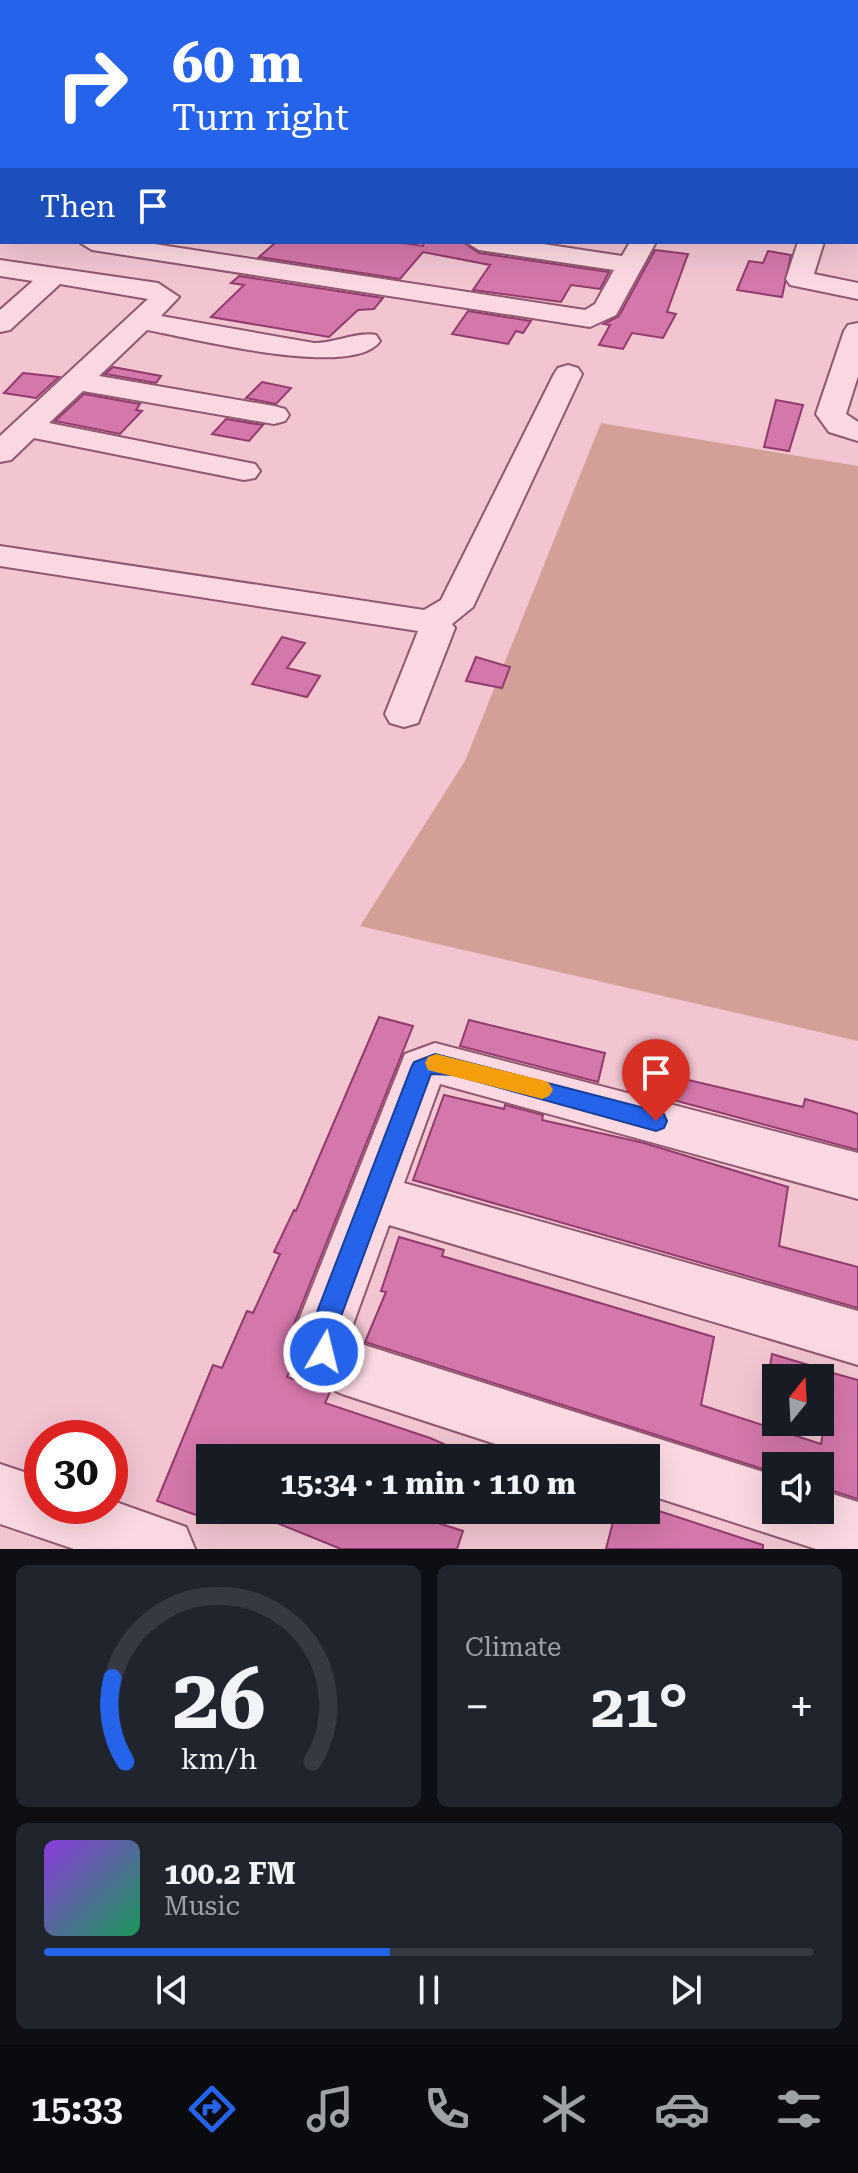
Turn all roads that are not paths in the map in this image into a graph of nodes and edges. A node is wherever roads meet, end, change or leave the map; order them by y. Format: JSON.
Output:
{"nodes":[{"id":1,"x":119,"y":244,"type":"edge"},
{"id":2,"x":508,"y":244,"type":"edge"},
{"id":3,"x":810,"y":244,"type":"edge"},
{"id":4,"x":201,"y":250,"type":"edge"},
{"id":5,"x":637,"y":253,"type":"edge"},
{"id":6,"x":0,"y":268,"type":"edge"},
{"id":7,"x":54,"y":276,"type":"junction"},
{"id":8,"x":858,"y":291,"type":"edge"},
{"id":9,"x":142,"y":321,"type":"junction"},
{"id":10,"x":0,"y":324,"type":"edge"},
{"id":11,"x":858,"y":331,"type":"edge"},
{"id":12,"x":366,"y":341,"type":"dead end"},
{"id":13,"x":568,"y":374,"type":"dead end"},
{"id":14,"x":76,"y":381,"type":"junction"},
{"id":15,"x":274,"y":415,"type":"dead end"},
{"id":16,"x":27,"y":428,"type":"junction"},
{"id":17,"x":858,"y":432,"type":"edge"},
{"id":18,"x":0,"y":453,"type":"edge"},
{"id":19,"x":244,"y":471,"type":"dead end"},
{"id":20,"x":0,"y":556,"type":"edge"},
{"id":21,"x":430,"y":622,"type":"junction"},
{"id":22,"x":404,"y":714,"type":"dead end"},
{"id":23,"x":858,"y":1176,"type":"edge"},
{"id":24,"x":372,"y":1197,"type":"junction"},
{"id":25,"x":858,"y":1338,"type":"edge"},
{"id":26,"x":584,"y":1444,"type":"edge"},
{"id":27,"x":660,"y":1469,"type":"edge"},
{"id":28,"x":0,"y":1494,"type":"edge"},
{"id":29,"x":762,"y":1501,"type":"edge"},
{"id":30,"x":833,"y":1524,"type":"edge"},
{"id":31,"x":858,"y":1532,"type":"edge"},
{"id":32,"x":89,"y":1538,"type":"edge"},
{"id":33,"x":164,"y":1549,"type":"edge"}],
"edges":[{"from":1,"to":4,"type":"street"},
{"from":2,"to":5,"type":"street"},
{"from":3,"to":8,"type":"street"},
{"from":4,"to":5,"type":"street"},
{"from":6,"to":7,"type":"street"},
{"from":7,"to":9,"type":"street"},
{"from":7,"to":10,"type":"street"},
{"from":9,"to":12,"type":"street"},
{"from":9,"to":14,"type":"street"},
{"from":11,"to":17,"type":"street"},
{"from":13,"to":21,"type":"street"},
{"from":14,"to":15,"type":"street"},
{"from":14,"to":16,"type":"street"},
{"from":16,"to":18,"type":"street"},
{"from":16,"to":19,"type":"street"},
{"from":20,"to":21,"type":"street"},
{"from":21,"to":22,"type":"street"},
{"from":23,"to":24,"type":"street"},
{"from":24,"to":25,"type":"street"},
{"from":24,"to":26,"type":"street"},
{"from":27,"to":29,"type":"street"},
{"from":28,"to":32,"type":"street"},
{"from":30,"to":31,"type":"street"},
{"from":32,"to":33,"type":"street"}]}
